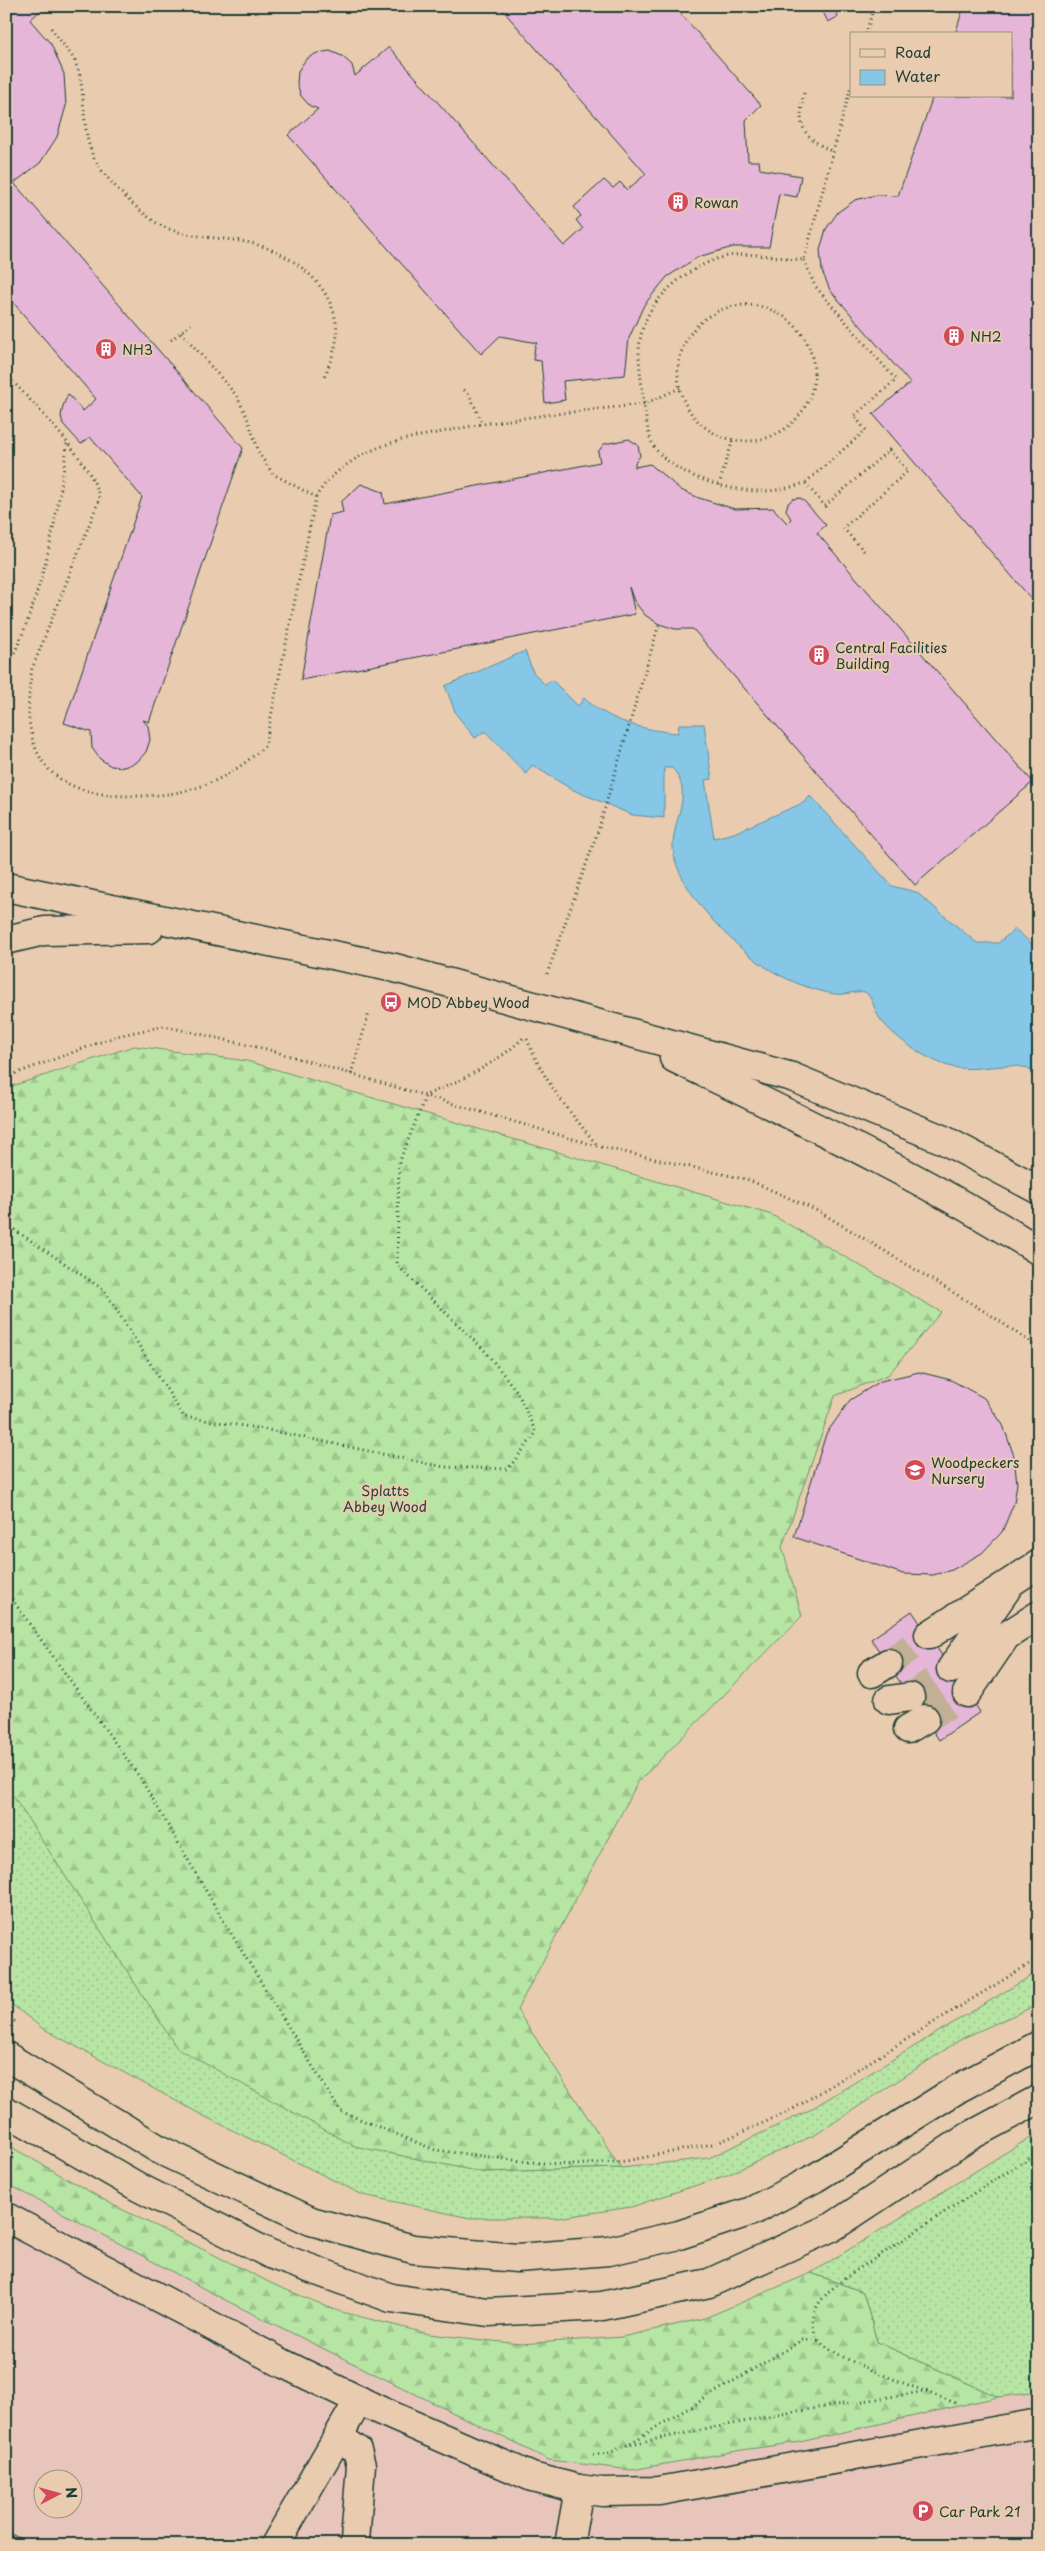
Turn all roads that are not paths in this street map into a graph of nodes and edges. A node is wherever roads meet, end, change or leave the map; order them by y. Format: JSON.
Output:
{"nodes":[{"id":1,"x":6,"y":887,"type":"edge"},
{"id":2,"x":196,"y":928,"type":"junction"},
{"id":3,"x":6,"y":940,"type":"edge"},
{"id":4,"x":617,"y":1030,"type":"junction"},
{"id":5,"x":1039,"y":1190,"type":"edge"},
{"id":6,"x":1039,"y":1251,"type":"edge"},
{"id":7,"x":1039,"y":1564,"type":"edge"},
{"id":8,"x":1011,"y":1582,"type":"junction"},
{"id":9,"x":1039,"y":1615,"type":"edge"},
{"id":10,"x":929,"y":1635,"type":"tunnel mouth"},
{"id":11,"x":951,"y":1669,"type":"tunnel mouth"},
{"id":12,"x":967,"y":1693,"type":"tunnel mouth"},
{"id":13,"x":1039,"y":2045,"type":"edge"},
{"id":14,"x":6,"y":2056,"type":"edge"},
{"id":15,"x":1039,"y":2099,"type":"edge"},
{"id":16,"x":6,"y":2112,"type":"edge"},
{"id":17,"x":8,"y":2221,"type":"edge"},
{"id":18,"x":359,"y":2400,"type":"junction"},
{"id":19,"x":1039,"y":2423,"type":"edge"},
{"id":20,"x":338,"y":2436,"type":"junction"},
{"id":21,"x":579,"y":2489,"type":"junction"},
{"id":22,"x":355,"y":2541,"type":"dead end"},
{"id":23,"x":275,"y":2545,"type":"edge"},
{"id":24,"x":569,"y":2545,"type":"edge"}],
"edges":[{"from":1,"to":2,"type":"street"},
{"from":2,"to":3,"type":"street"},
{"from":2,"to":4,"type":"street"},
{"from":4,"to":5,"type":"street"},
{"from":4,"to":6,"type":"street"},
{"from":7,"to":8,"type":"street"},
{"from":8,"to":10,"type":"street"},
{"from":8,"to":11,"type":"street"},
{"from":9,"to":12,"type":"street"},
{"from":13,"to":14,"type":"street"},
{"from":15,"to":16,"type":"street"},
{"from":17,"to":18,"type":"street"},
{"from":18,"to":20,"type":"street"},
{"from":18,"to":21,"type":"street"},
{"from":19,"to":21,"type":"street"},
{"from":20,"to":22,"type":"street"},
{"from":20,"to":23,"type":"street"},
{"from":21,"to":24,"type":"street"}]}
